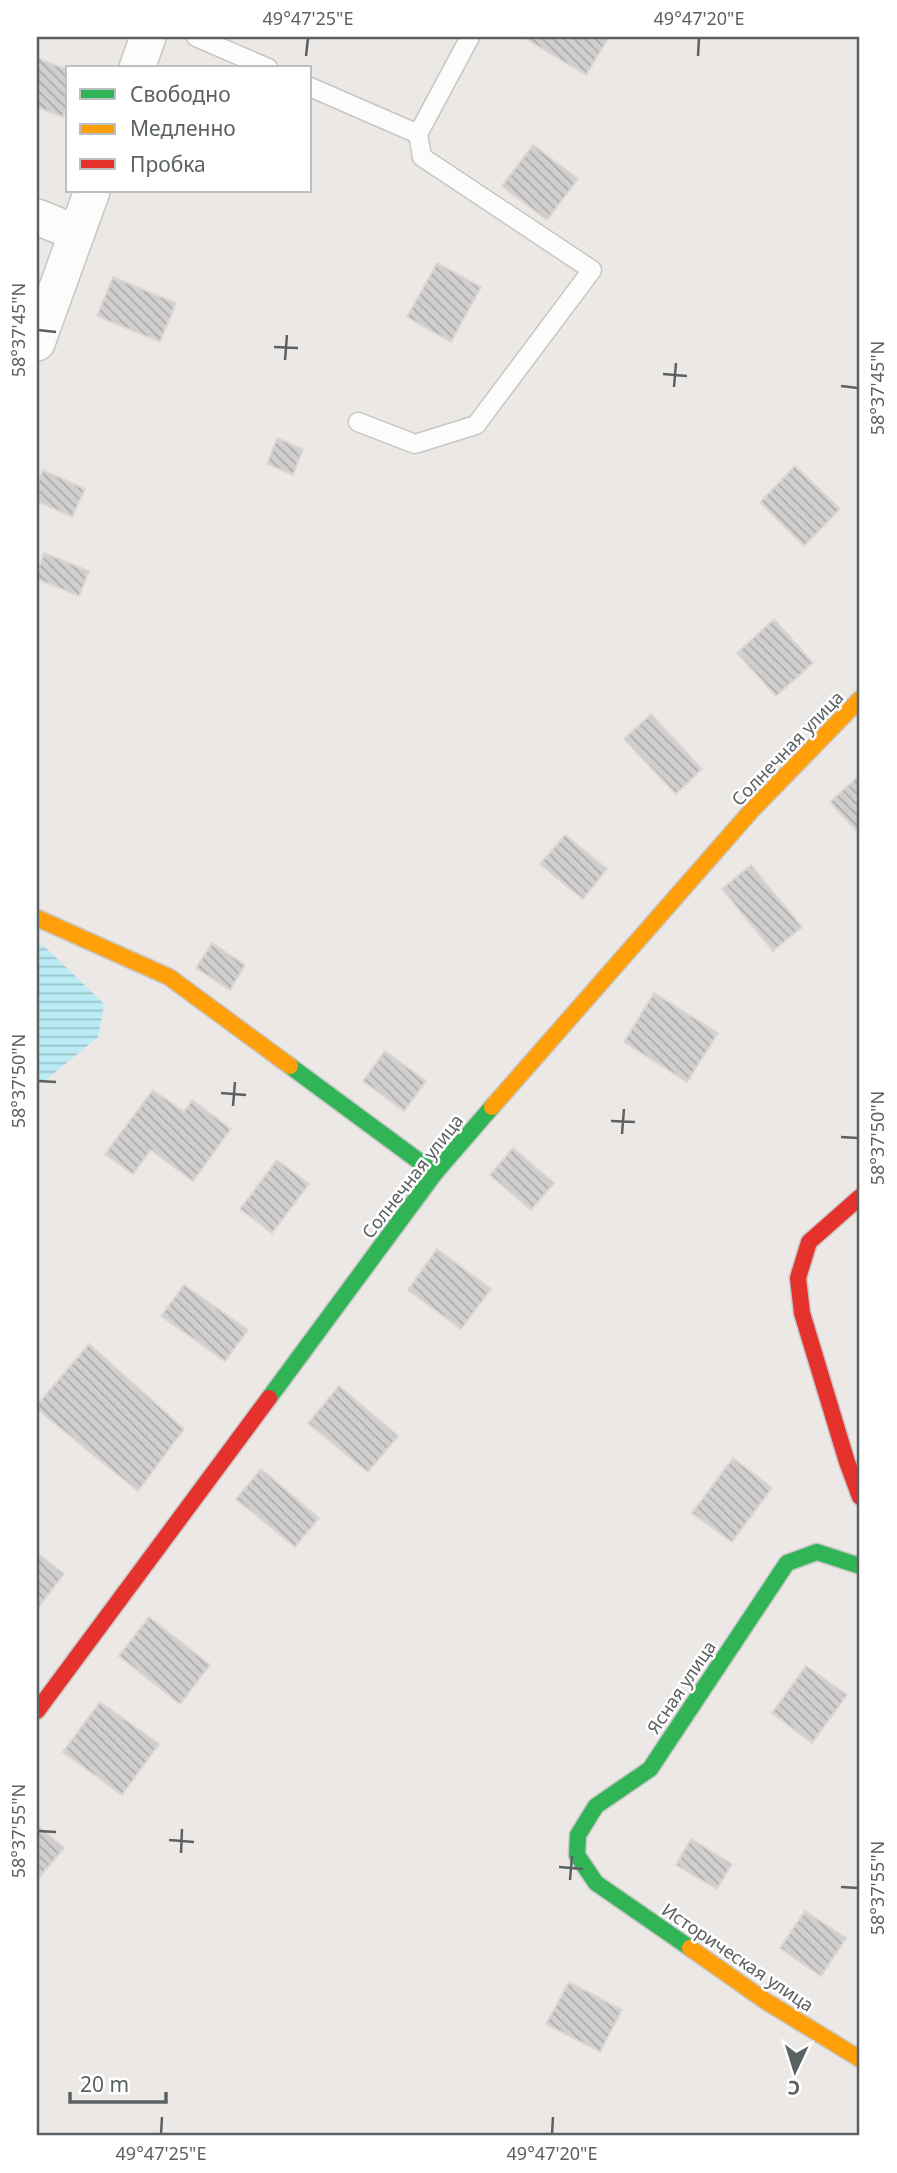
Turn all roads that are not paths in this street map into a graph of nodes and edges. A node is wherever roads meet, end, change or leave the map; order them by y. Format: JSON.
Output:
{"nodes":[{"id":1,"x":148,"y":37,"type":"edge"},
{"id":2,"x":196,"y":37,"type":"edge"},
{"id":3,"x":470,"y":37,"type":"edge"},
{"id":4,"x":138,"y":66,"type":"edge"},
{"id":5,"x":263,"y":66,"type":"edge"},
{"id":6,"x":312,"y":88,"type":"edge"},
{"id":7,"x":418,"y":134,"type":"junction"},
{"id":8,"x":92,"y":192,"type":"edge"},
{"id":9,"x":37,"y":217,"type":"edge"},
{"id":10,"x":77,"y":233,"type":"junction"},
{"id":11,"x":37,"y":344,"type":"edge"},
{"id":12,"x":358,"y":422,"type":"dead end"},
{"id":13,"x":860,"y":699,"type":"edge"},
{"id":14,"x":37,"y":918,"type":"edge"},
{"id":15,"x":435,"y":1173,"type":"junction"},
{"id":16,"x":860,"y":1197,"type":"edge"},
{"id":17,"x":860,"y":1497,"type":"edge"},
{"id":18,"x":860,"y":1566,"type":"edge"},
{"id":19,"x":37,"y":1711,"type":"edge"},
{"id":20,"x":596,"y":1883,"type":"joint"},
{"id":21,"x":860,"y":2059,"type":"edge"}],
"edges":[{"from":1,"to":4,"type":"street"},
{"from":2,"to":5,"type":"lane"},
{"from":3,"to":7,"type":"lane"},
{"from":6,"to":7,"type":"lane"},
{"from":7,"to":12,"type":"lane"},
{"from":8,"to":10,"type":"street"},
{"from":9,"to":10,"type":"street"},
{"from":10,"to":11,"type":"street"},
{"from":13,"to":15,"type":"street","name":"Солнечная улица"},
{"from":14,"to":15,"type":"street"},
{"from":15,"to":19,"type":"street","name":"Солнечная улица"},
{"from":16,"to":17,"type":"street"},
{"from":18,"to":20,"type":"street","name":"Ясная улица"},
{"from":20,"to":21,"type":"street","name":"Историческая улица"}]}
